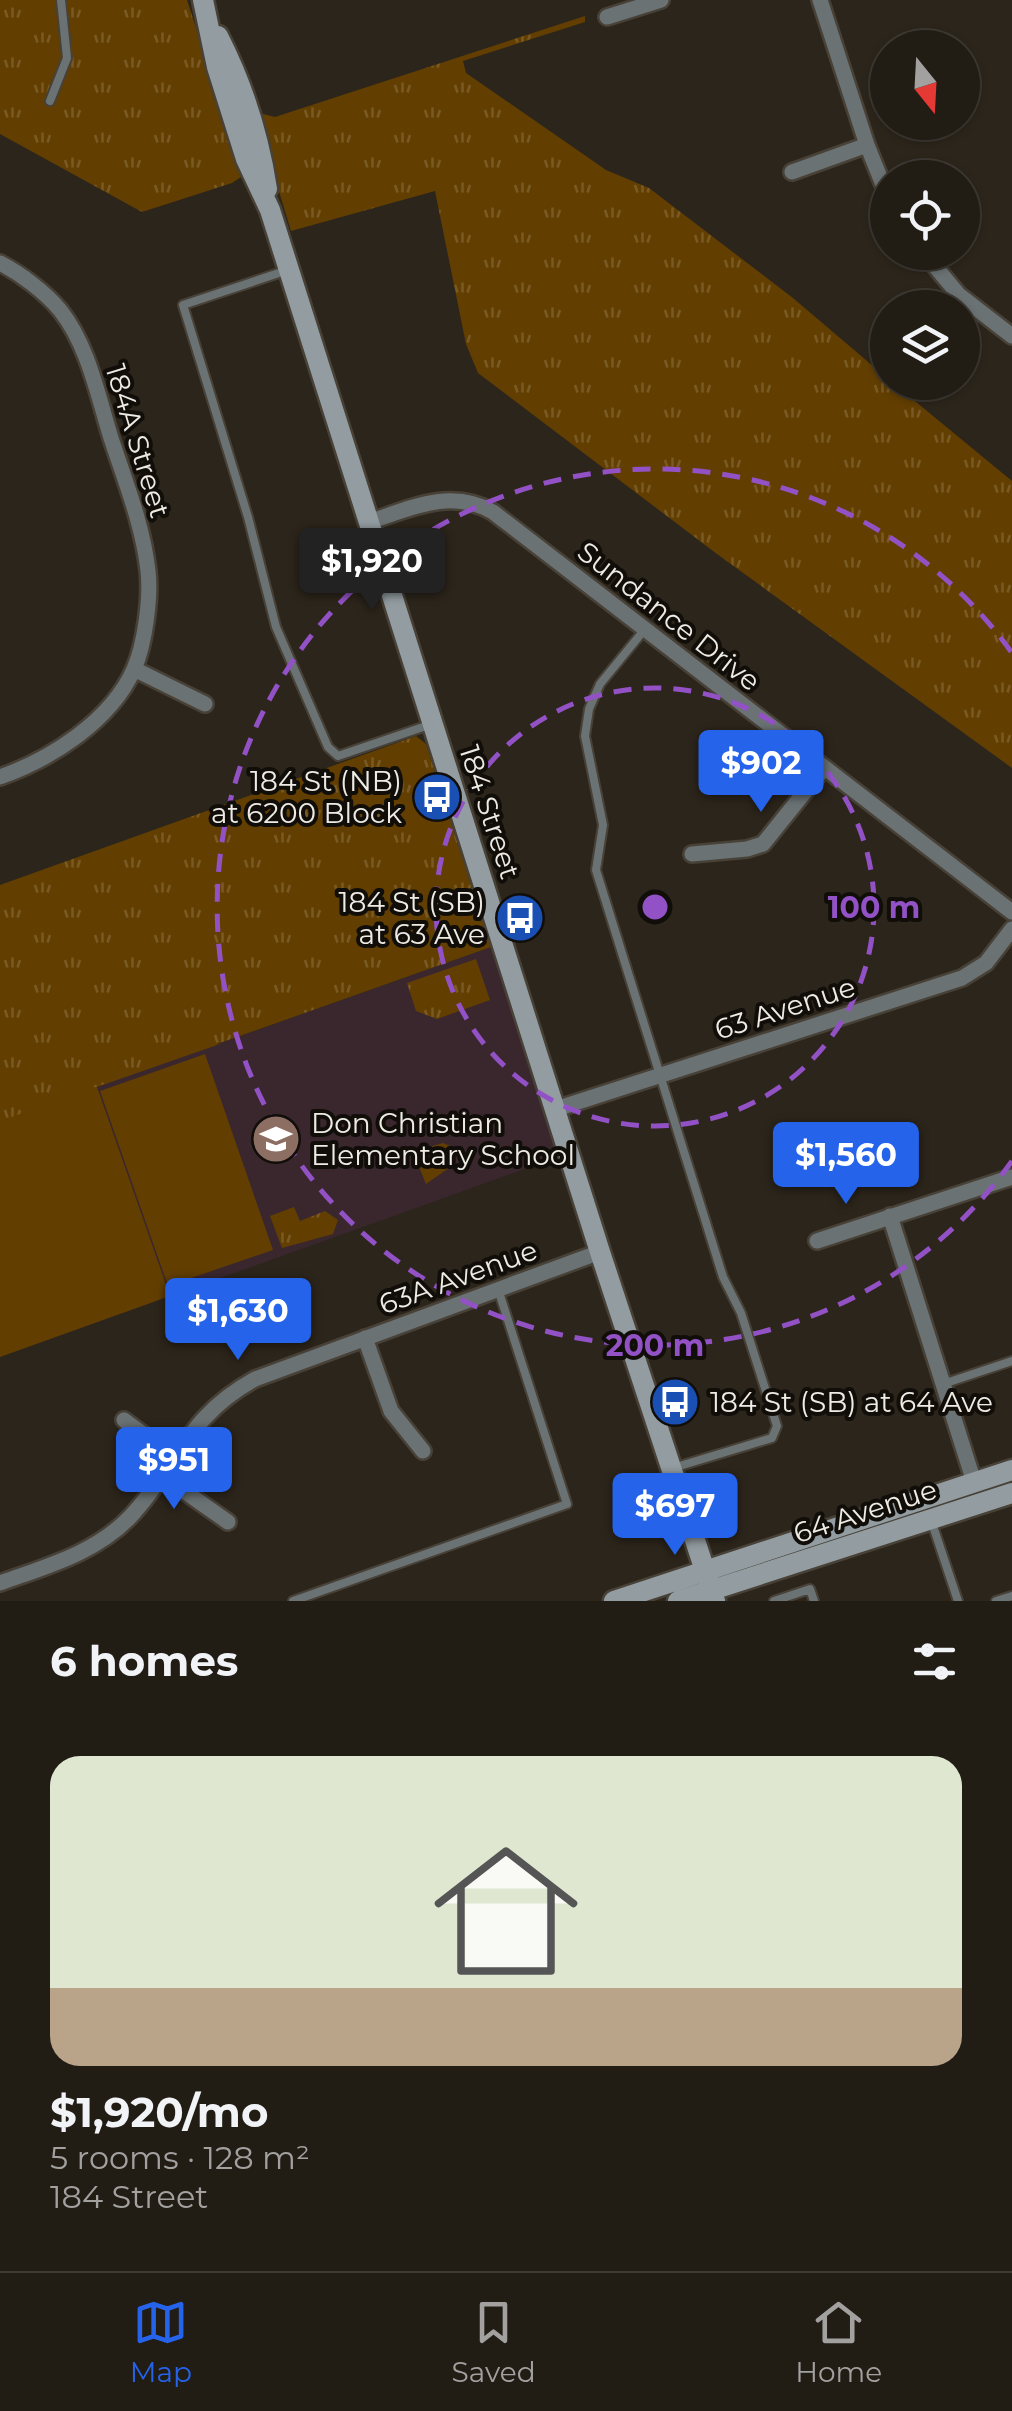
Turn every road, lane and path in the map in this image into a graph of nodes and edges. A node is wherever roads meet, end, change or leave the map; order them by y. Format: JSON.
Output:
{"nodes":[{"id":1,"x":61,"y":0,"type":"edge"},
{"id":2,"x":661,"y":0,"type":"edge"},
{"id":3,"x":820,"y":0,"type":"edge"},
{"id":4,"x":206,"y":8,"type":"edge"},
{"id":5,"x":608,"y":17,"type":"dead end"},
{"id":6,"x":50,"y":102,"type":"dead end"},
{"id":7,"x":867,"y":145,"type":"junction"},
{"id":8,"x":873,"y":160,"type":"edge"},
{"id":9,"x":792,"y":172,"type":"dead end"},
{"id":10,"x":0,"y":263,"type":"edge"},
{"id":11,"x":288,"y":270,"type":"junction"},
{"id":12,"x":938,"y":270,"type":"edge"},
{"id":13,"x":1012,"y":336,"type":"edge"},
{"id":14,"x":369,"y":522,"type":"junction"},
{"id":15,"x":645,"y":629,"type":"junction"},
{"id":16,"x":134,"y":669,"type":"junction"},
{"id":17,"x":205,"y":704,"type":"dead end"},
{"id":18,"x":433,"y":724,"type":"junction"},
{"id":19,"x":824,"y":768,"type":"junction"},
{"id":20,"x":0,"y":777,"type":"edge"},
{"id":21,"x":692,"y":854,"type":"dead end"},
{"id":22,"x":1012,"y":912,"type":"edge"},
{"id":23,"x":1012,"y":928,"type":"edge"},
{"id":24,"x":660,"y":1075,"type":"junction"},
{"id":25,"x":556,"y":1110,"type":"junction"},
{"id":26,"x":1012,"y":1178,"type":"edge"},
{"id":27,"x":890,"y":1216,"type":"junction"},
{"id":28,"x":817,"y":1241,"type":"dead end"},
{"id":29,"x":600,"y":1252,"type":"junction"},
{"id":30,"x":498,"y":1289,"type":"junction"},
{"id":31,"x":364,"y":1338,"type":"junction"},
{"id":32,"x":1012,"y":1361,"type":"edge"},
{"id":33,"x":943,"y":1384,"type":"junction"},
{"id":34,"x":124,"y":1420,"type":"dead end"},
{"id":35,"x":424,"y":1451,"type":"dead end"},
{"id":36,"x":168,"y":1466,"type":"junction"},
{"id":37,"x":672,"y":1468,"type":"junction"},
{"id":38,"x":1012,"y":1470,"type":"edge"},
{"id":39,"x":974,"y":1482,"type":"junction"},
{"id":40,"x":1012,"y":1493,"type":"edge"},
{"id":41,"x":927,"y":1509,"type":"junction"},
{"id":42,"x":228,"y":1522,"type":"dead end"},
{"id":43,"x":801,"y":1561,"type":"junction"},
{"id":44,"x":705,"y":1569,"type":"junction"},
{"id":45,"x":0,"y":1582,"type":"edge"},
{"id":46,"x":810,"y":1589,"type":"junction"},
{"id":47,"x":713,"y":1596,"type":"edge"},
{"id":48,"x":1012,"y":1596,"type":"edge"},
{"id":49,"x":293,"y":1601,"type":"edge"},
{"id":50,"x":614,"y":1601,"type":"edge"},
{"id":51,"x":678,"y":1601,"type":"edge"},
{"id":52,"x":774,"y":1601,"type":"edge"},
{"id":53,"x":814,"y":1601,"type":"edge"},
{"id":54,"x":958,"y":1601,"type":"edge"},
{"id":55,"x":996,"y":1601,"type":"edge"}],
"edges":[{"from":1,"to":6,"type":"lane"},
{"from":2,"to":5,"type":"street"},
{"from":3,"to":7,"type":"street"},
{"from":4,"to":11,"type":"main road","name":"184 Street"},
{"from":7,"to":8,"type":"street"},
{"from":7,"to":9,"type":"street"},
{"from":10,"to":16,"type":"street","name":"184A Street"},
{"from":11,"to":14,"type":"main road","name":"184 Street"},
{"from":11,"to":18,"type":"lane"},
{"from":12,"to":13,"type":"street"},
{"from":14,"to":15,"type":"street","name":"Sundance Drive"},
{"from":14,"to":18,"type":"main road","name":"184 Street"},
{"from":15,"to":19,"type":"street","name":"Sundance Drive"},
{"from":15,"to":24,"type":"lane"},
{"from":16,"to":17,"type":"street"},
{"from":16,"to":20,"type":"street"},
{"from":18,"to":25,"type":"main road","name":"184 Street"},
{"from":19,"to":21,"type":"street"},
{"from":19,"to":22,"type":"street","name":"Sundance Drive"},
{"from":23,"to":24,"type":"street","name":"63 Avenue"},
{"from":24,"to":25,"type":"street","name":"63 Avenue"},
{"from":24,"to":37,"type":"lane"},
{"from":25,"to":29,"type":"main road","name":"184 Street"},
{"from":26,"to":27,"type":"street"},
{"from":27,"to":28,"type":"street"},
{"from":27,"to":33,"type":"street"},
{"from":29,"to":30,"type":"street","name":"63A Avenue"},
{"from":29,"to":37,"type":"main road","name":"184 Street"},
{"from":30,"to":31,"type":"street","name":"63A Avenue"},
{"from":30,"to":49,"type":"lane"},
{"from":31,"to":35,"type":"street"},
{"from":31,"to":36,"type":"street","name":"63A Avenue"},
{"from":32,"to":33,"type":"lane"},
{"from":33,"to":39,"type":"street"},
{"from":34,"to":36,"type":"street"},
{"from":36,"to":42,"type":"street"},
{"from":36,"to":45,"type":"street","name":"63A Avenue"},
{"from":37,"to":44,"type":"main road","name":"184 Street"},
{"from":38,"to":39,"type":"main road","name":"64 Avenue"},
{"from":39,"to":41,"type":"main road","name":"64 Avenue"},
{"from":40,"to":41,"type":"main road","name":"64 Avenue"},
{"from":41,"to":43,"type":"main road","name":"64 Avenue"},
{"from":41,"to":44,"type":"main road"},
{"from":41,"to":54,"type":"lane"},
{"from":43,"to":46,"type":"lane"},
{"from":43,"to":47,"type":"main road","name":"64 Avenue"},
{"from":44,"to":47,"type":"main road","name":"184 Street"},
{"from":44,"to":50,"type":"main road"},
{"from":46,"to":52,"type":"lane"},
{"from":46,"to":53,"type":"lane"},
{"from":47,"to":51,"type":"main road","name":"64 Avenue"},
{"from":48,"to":55,"type":"lane"}]}
